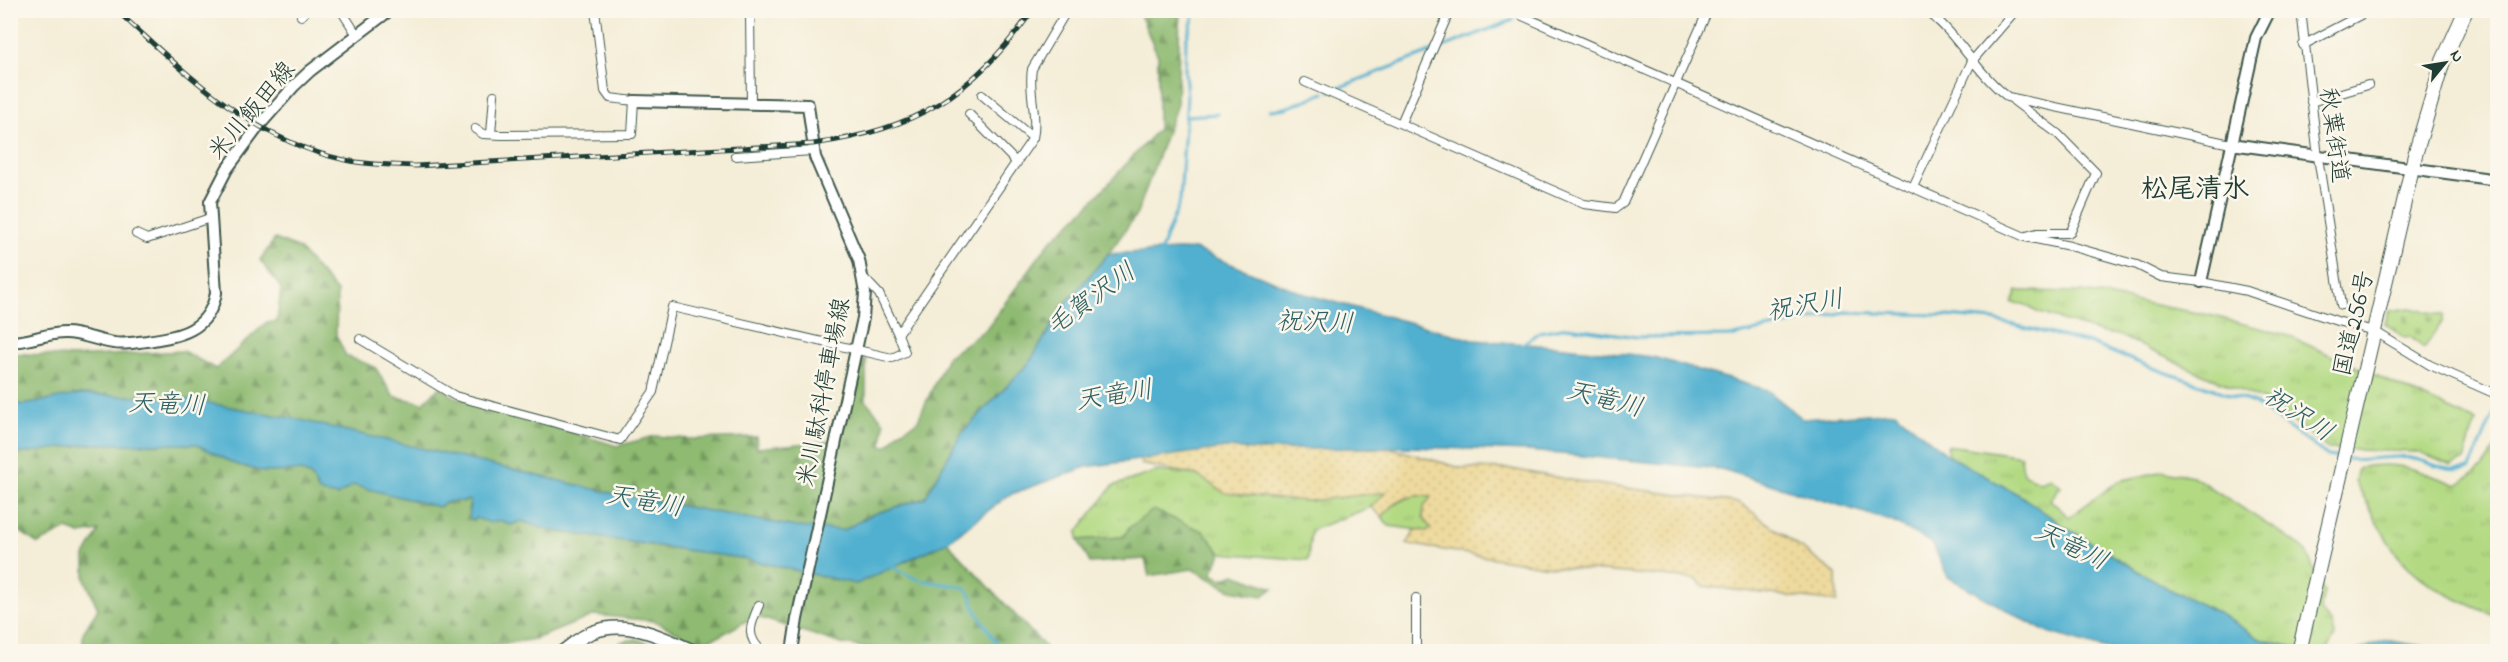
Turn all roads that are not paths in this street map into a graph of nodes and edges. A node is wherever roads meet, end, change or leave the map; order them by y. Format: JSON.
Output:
{"nodes":[{"id":1,"x":341,"y":10,"type":"edge"},
{"id":2,"x":390,"y":10,"type":"edge"},
{"id":3,"x":595,"y":10,"type":"edge"},
{"id":4,"x":750,"y":10,"type":"edge"},
{"id":5,"x":1067,"y":10,"type":"edge"},
{"id":6,"x":1450,"y":10,"type":"edge"},
{"id":7,"x":1509,"y":10,"type":"edge"},
{"id":8,"x":1708,"y":10,"type":"edge"},
{"id":9,"x":1925,"y":10,"type":"edge"},
{"id":10,"x":2016,"y":10,"type":"edge"},
{"id":11,"x":2270,"y":10,"type":"edge"},
{"id":12,"x":2301,"y":10,"type":"edge"},
{"id":13,"x":2370,"y":10,"type":"edge"},
{"id":14,"x":2466,"y":10,"type":"edge"},
{"id":15,"x":357,"y":35,"type":"junction"},
{"id":16,"x":2303,"y":45,"type":"junction"},
{"id":17,"x":1972,"y":61,"type":"junction"},
{"id":18,"x":1305,"y":82,"type":"dead end"},
{"id":19,"x":1677,"y":83,"type":"junction"},
{"id":20,"x":2368,"y":86,"type":"dead end"},
{"id":21,"x":494,"y":95,"type":"dead end"},
{"id":22,"x":982,"y":95,"type":"dead end"},
{"id":23,"x":2008,"y":97,"type":"junction"},
{"id":24,"x":634,"y":100,"type":"junction"},
{"id":25,"x":2311,"y":102,"type":"junction"},
{"id":26,"x":751,"y":104,"type":"junction"},
{"id":27,"x":969,"y":114,"type":"dead end"},
{"id":28,"x":1401,"y":123,"type":"junction"},
{"id":29,"x":475,"y":129,"type":"dead end"},
{"id":30,"x":491,"y":135,"type":"junction"},
{"id":31,"x":1033,"y":138,"type":"junction"},
{"id":32,"x":2231,"y":144,"type":"junction"},
{"id":33,"x":813,"y":150,"type":"junction"},
{"id":34,"x":735,"y":156,"type":"dead end"},
{"id":35,"x":2318,"y":157,"type":"junction"},
{"id":36,"x":1017,"y":163,"type":"junction"},
{"id":37,"x":2412,"y":169,"type":"junction"},
{"id":38,"x":2498,"y":180,"type":"edge"},
{"id":39,"x":1913,"y":188,"type":"junction"},
{"id":40,"x":210,"y":218,"type":"junction"},
{"id":41,"x":136,"y":234,"type":"dead end"},
{"id":42,"x":2025,"y":237,"type":"junction"},
{"id":43,"x":863,"y":277,"type":"junction"},
{"id":44,"x":2201,"y":282,"type":"junction"},
{"id":45,"x":2341,"y":305,"type":"dead end"},
{"id":46,"x":898,"y":334,"type":"junction"},
{"id":47,"x":2373,"y":334,"type":"junction"},
{"id":48,"x":360,"y":339,"type":"dead end"},
{"id":49,"x":10,"y":342,"type":"edge"},
{"id":50,"x":856,"y":351,"type":"junction"},
{"id":51,"x":2498,"y":395,"type":"edge"},
{"id":52,"x":1416,"y":598,"type":"dead end"},
{"id":53,"x":759,"y":605,"type":"dead end"},
{"id":54,"x":564,"y":651,"type":"edge"},
{"id":55,"x":696,"y":651,"type":"edge"},
{"id":56,"x":763,"y":651,"type":"edge"},
{"id":57,"x":792,"y":651,"type":"edge"},
{"id":58,"x":1416,"y":651,"type":"edge"},
{"id":59,"x":2300,"y":651,"type":"edge"}],
"edges":[{"from":1,"to":15,"type":"street"},
{"from":2,"to":15,"type":"main road","name":"米川飯田線"},
{"from":3,"to":24,"type":"street"},
{"from":4,"to":26,"type":"street"},
{"from":5,"to":31,"type":"street"},
{"from":6,"to":28,"type":"street"},
{"from":7,"to":19,"type":"street"},
{"from":8,"to":19,"type":"street"},
{"from":9,"to":17,"type":"street"},
{"from":10,"to":17,"type":"street"},
{"from":11,"to":32,"type":"main road"},
{"from":12,"to":16,"type":"street","name":"秋葉街道"},
{"from":13,"to":16,"type":"street"},
{"from":14,"to":37,"type":"highway","name":"国道256号"},
{"from":15,"to":40,"type":"main road","name":"米川飯田線"},
{"from":16,"to":25,"type":"street","name":"秋葉街道"},
{"from":17,"to":23,"type":"street"},
{"from":17,"to":39,"type":"street"},
{"from":18,"to":28,"type":"street"},
{"from":19,"to":28,"type":"street"},
{"from":19,"to":39,"type":"street"},
{"from":20,"to":25,"type":"street"},
{"from":21,"to":30,"type":"street"},
{"from":22,"to":31,"type":"street"},
{"from":23,"to":32,"type":"street"},
{"from":23,"to":42,"type":"street"},
{"from":24,"to":26,"type":"main road","name":"米川駄科停車場線"},
{"from":24,"to":30,"type":"street"},
{"from":25,"to":35,"type":"street","name":"秋葉街道"},
{"from":26,"to":33,"type":"main road","name":"米川駄科停車場線"},
{"from":27,"to":36,"type":"street"},
{"from":29,"to":30,"type":"street"},
{"from":31,"to":36,"type":"street"},
{"from":32,"to":35,"type":"main road"},
{"from":32,"to":44,"type":"main road"},
{"from":33,"to":34,"type":"street"},
{"from":33,"to":43,"type":"main road","name":"米川駄科停車場線"},
{"from":35,"to":37,"type":"main road"},
{"from":35,"to":45,"type":"street","name":"秋葉街道"},
{"from":36,"to":46,"type":"street"},
{"from":37,"to":38,"type":"main road"},
{"from":37,"to":47,"type":"highway","name":"国道256号"},
{"from":39,"to":42,"type":"street"},
{"from":40,"to":41,"type":"street"},
{"from":40,"to":49,"type":"main road","name":"米川飯田線"},
{"from":42,"to":44,"type":"street"},
{"from":43,"to":46,"type":"street"},
{"from":43,"to":50,"type":"main road","name":"米川駄科停車場線"},
{"from":44,"to":47,"type":"street"},
{"from":46,"to":50,"type":"street"},
{"from":47,"to":51,"type":"street"},
{"from":47,"to":59,"type":"highway","name":"国道256号"},
{"from":48,"to":50,"type":"street"},
{"from":50,"to":57,"type":"main road","name":"米川駄科停車場線"},
{"from":52,"to":58,"type":"street"},
{"from":53,"to":56,"type":"street"},
{"from":54,"to":55,"type":"main road"}]}
